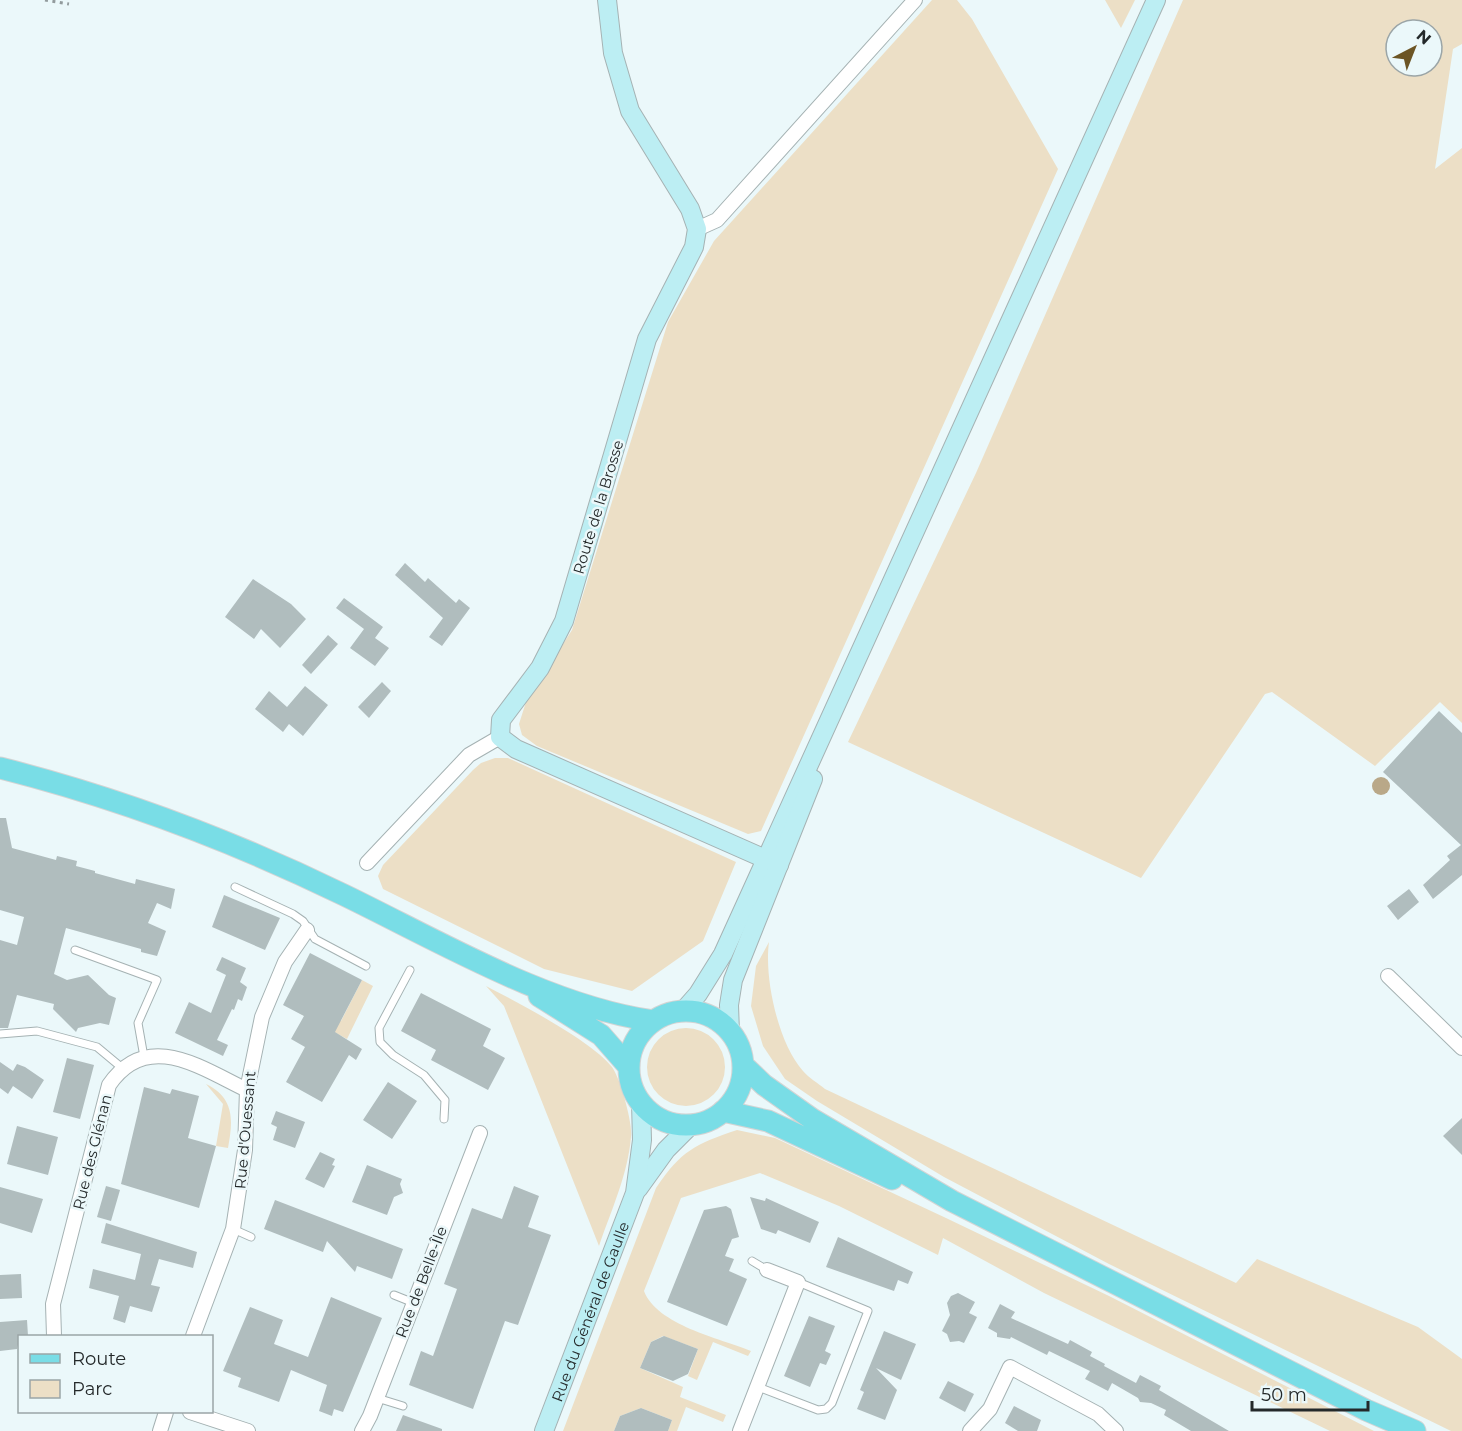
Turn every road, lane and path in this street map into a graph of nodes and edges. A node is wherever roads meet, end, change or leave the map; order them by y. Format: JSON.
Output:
{"nodes":[{"id":1,"x":45,"y":0,"type":"edge"},
{"id":2,"x":607,"y":0,"type":"edge"},
{"id":3,"x":915,"y":0,"type":"edge"},
{"id":4,"x":1156,"y":0,"type":"edge"},
{"id":5,"x":69,"y":4,"type":"dead end"},
{"id":6,"x":697,"y":229,"type":"junction"},
{"id":7,"x":500,"y":737,"type":"junction"},
{"id":8,"x":0,"y":768,"type":"edge"},
{"id":9,"x":772,"y":862,"type":"junction"},
{"id":10,"x":367,"y":863,"type":"dead end"},
{"id":11,"x":235,"y":887,"type":"dead end"},
{"id":12,"x":307,"y":930,"type":"junction"},
{"id":13,"x":75,"y":950,"type":"dead end"},
{"id":14,"x":366,"y":966,"type":"dead end"},
{"id":15,"x":410,"y":970,"type":"dead end"},
{"id":16,"x":1388,"y":976,"type":"dead end"},
{"id":17,"x":510,"y":977,"type":"junction"},
{"id":18,"x":683,"y":1011,"type":"junction"},
{"id":19,"x":653,"y":1021,"type":"junction"},
{"id":20,"x":730,"y":1032,"type":"junction"},
{"id":21,"x":0,"y":1034,"type":"edge"},
{"id":22,"x":1462,"y":1048,"type":"edge"},
{"id":23,"x":144,"y":1057,"type":"junction"},
{"id":24,"x":743,"y":1065,"type":"junction"},
{"id":25,"x":121,"y":1067,"type":"junction"},
{"id":26,"x":629,"y":1067,"type":"junction"},
{"id":27,"x":247,"y":1090,"type":"junction"},
{"id":28,"x":641,"y":1103,"type":"junction"},
{"id":29,"x":723,"y":1111,"type":"junction"},
{"id":30,"x":444,"y":1119,"type":"dead end"},
{"id":31,"x":691,"y":1125,"type":"junction"},
{"id":32,"x":480,"y":1132,"type":"dead end"},
{"id":33,"x":635,"y":1193,"type":"junction"},
{"id":34,"x":952,"y":1201,"type":"junction"},
{"id":35,"x":232,"y":1229,"type":"junction"},
{"id":36,"x":251,"y":1237,"type":"dead end"},
{"id":37,"x":752,"y":1261,"type":"dead end"},
{"id":38,"x":767,"y":1270,"type":"joint"},
{"id":39,"x":798,"y":1282,"type":"junction"},
{"id":40,"x":394,"y":1295,"type":"dead end"},
{"id":41,"x":414,"y":1303,"type":"junction"},
{"id":42,"x":54,"y":1335,"type":"edge"},
{"id":43,"x":193,"y":1335,"type":"edge"},
{"id":44,"x":758,"y":1387,"type":"junction"},
{"id":45,"x":377,"y":1398,"type":"junction"},
{"id":46,"x":403,"y":1407,"type":"dead end"},
{"id":47,"x":1366,"y":1410,"type":"junction"},
{"id":48,"x":166,"y":1413,"type":"edge"},
{"id":49,"x":193,"y":1413,"type":"edge"},
{"id":50,"x":160,"y":1431,"type":"edge"},
{"id":51,"x":248,"y":1431,"type":"edge"},
{"id":52,"x":362,"y":1431,"type":"edge"},
{"id":53,"x":544,"y":1431,"type":"edge"},
{"id":54,"x":741,"y":1431,"type":"edge"},
{"id":55,"x":970,"y":1431,"type":"edge"},
{"id":56,"x":1116,"y":1431,"type":"edge"},
{"id":57,"x":1400,"y":1431,"type":"edge"},
{"id":58,"x":1415,"y":1431,"type":"edge"}],
"edges":[{"from":1,"to":5,"type":"path"},
{"from":2,"to":6,"type":"main road"},
{"from":3,"to":6,"type":"street"},
{"from":4,"to":9,"type":"main road"},
{"from":6,"to":7,"type":"main road","name":"Route de la Brosse"},
{"from":7,"to":9,"type":"main road"},
{"from":7,"to":10,"type":"street"},
{"from":8,"to":17,"type":"main road"},
{"from":9,"to":18,"type":"main road"},
{"from":9,"to":20,"type":"main road"},
{"from":11,"to":12,"type":"lane"},
{"from":12,"to":14,"type":"lane"},
{"from":12,"to":27,"type":"street","name":"Rue d'Ouessant"},
{"from":13,"to":23,"type":"lane"},
{"from":15,"to":30,"type":"lane"},
{"from":16,"to":22,"type":"street"},
{"from":17,"to":19,"type":"main road"},
{"from":17,"to":26,"type":"main road"},
{"from":18,"to":19,"type":"main road"},
{"from":18,"to":20,"type":"main road"},
{"from":19,"to":26,"type":"main road"},
{"from":20,"to":24,"type":"main road"},
{"from":21,"to":25,"type":"lane"},
{"from":23,"to":25,"type":"street"},
{"from":23,"to":27,"type":"street"},
{"from":24,"to":29,"type":"main road"},
{"from":24,"to":34,"type":"main road"},
{"from":25,"to":42,"type":"street","name":"Rue des Glénan"},
{"from":26,"to":28,"type":"main road"},
{"from":27,"to":35,"type":"street","name":"Rue d'Ouessant"},
{"from":28,"to":31,"type":"main road"},
{"from":28,"to":33,"type":"main road","name":"Rue du Général de Gaulle"},
{"from":29,"to":31,"type":"main road"},
{"from":29,"to":34,"type":"main road"},
{"from":31,"to":33,"type":"main road","name":"Rue du Général de Gaulle"},
{"from":32,"to":41,"type":"street","name":"Rue de Belle-Île"},
{"from":33,"to":53,"type":"main road","name":"Rue du Général de Gaulle"},
{"from":34,"to":47,"type":"main road"},
{"from":35,"to":36,"type":"lane"},
{"from":35,"to":43,"type":"street","name":"Rue d'Ouessant"},
{"from":37,"to":38,"type":"lane"},
{"from":38,"to":39,"type":"street"},
{"from":39,"to":44,"type":"street"},
{"from":39,"to":44,"type":"lane"},
{"from":40,"to":41,"type":"lane"},
{"from":41,"to":45,"type":"street","name":"Rue de Belle-Île"},
{"from":44,"to":54,"type":"street"},
{"from":45,"to":46,"type":"lane"},
{"from":45,"to":52,"type":"street","name":"Rue de Belle-Île"},
{"from":47,"to":57,"type":"main road"},
{"from":47,"to":58,"type":"main road"},
{"from":48,"to":50,"type":"street"},
{"from":49,"to":51,"type":"street"},
{"from":55,"to":56,"type":"street"}]}
